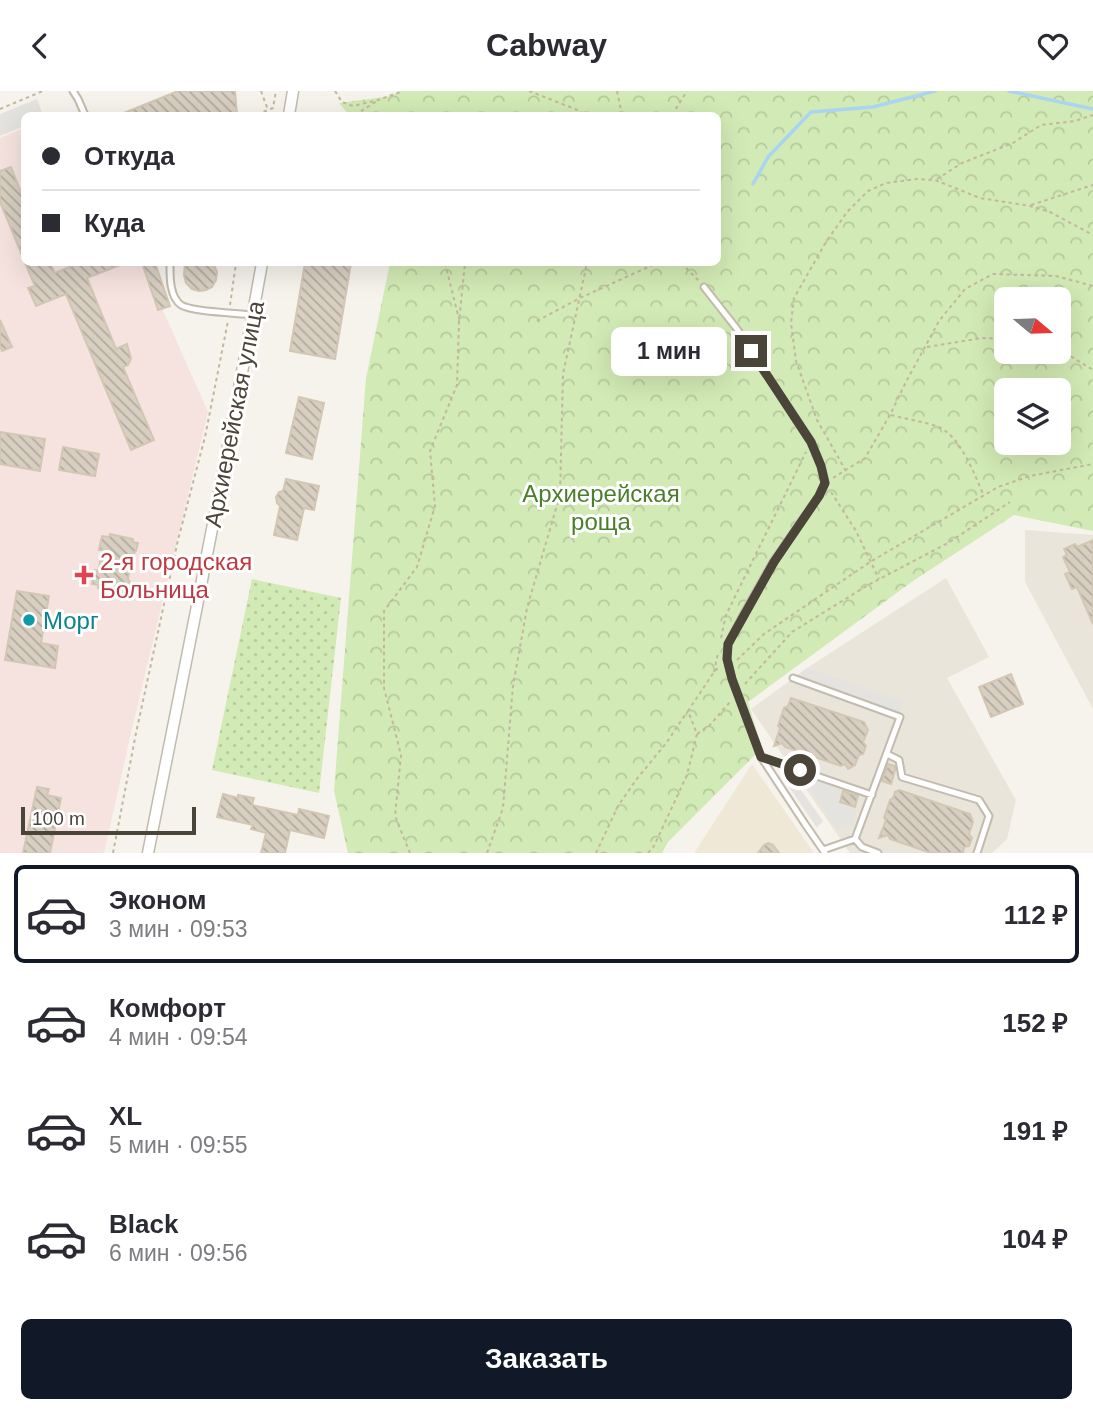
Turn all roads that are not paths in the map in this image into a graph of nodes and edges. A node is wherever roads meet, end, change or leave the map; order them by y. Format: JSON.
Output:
{"nodes":[{"id":1,"x":72,"y":91,"type":"edge"},
{"id":2,"x":293,"y":91,"type":"edge"},
{"id":3,"x":84,"y":112,"type":"edge"},
{"id":4,"x":290,"y":112,"type":"edge"},
{"id":5,"x":170,"y":266,"type":"edge"},
{"id":6,"x":261,"y":266,"type":"edge"},
{"id":7,"x":704,"y":287,"type":"road end"},
{"id":8,"x":253,"y":315,"type":"junction"},
{"id":9,"x":793,"y":678,"type":"dead end"},
{"id":10,"x":887,"y":754,"type":"junction"},
{"id":11,"x":761,"y":757,"type":"junction"},
{"id":12,"x":872,"y":795,"type":"junction"},
{"id":13,"x":855,"y":839,"type":"junction"},
{"id":14,"x":824,"y":852,"type":"edge"},
{"id":15,"x":148,"y":853,"type":"edge"},
{"id":16,"x":878,"y":853,"type":"edge"},
{"id":17,"x":977,"y":853,"type":"edge"}],
"edges":[{"from":1,"to":3,"type":"lane"},
{"from":2,"to":4,"type":"street"},
{"from":5,"to":8,"type":"lane"},
{"from":6,"to":8,"type":"street","name":"Архиерейская улица"},
{"from":7,"to":11,"type":"lane"},
{"from":8,"to":15,"type":"street","name":"Архиерейская улица"},
{"from":9,"to":10,"type":"lane"},
{"from":10,"to":12,"type":"lane"},
{"from":10,"to":17,"type":"lane"},
{"from":11,"to":12,"type":"lane"},
{"from":11,"to":14,"type":"lane"},
{"from":12,"to":13,"type":"lane"},
{"from":13,"to":14,"type":"lane"},
{"from":13,"to":16,"type":"lane"}]}
